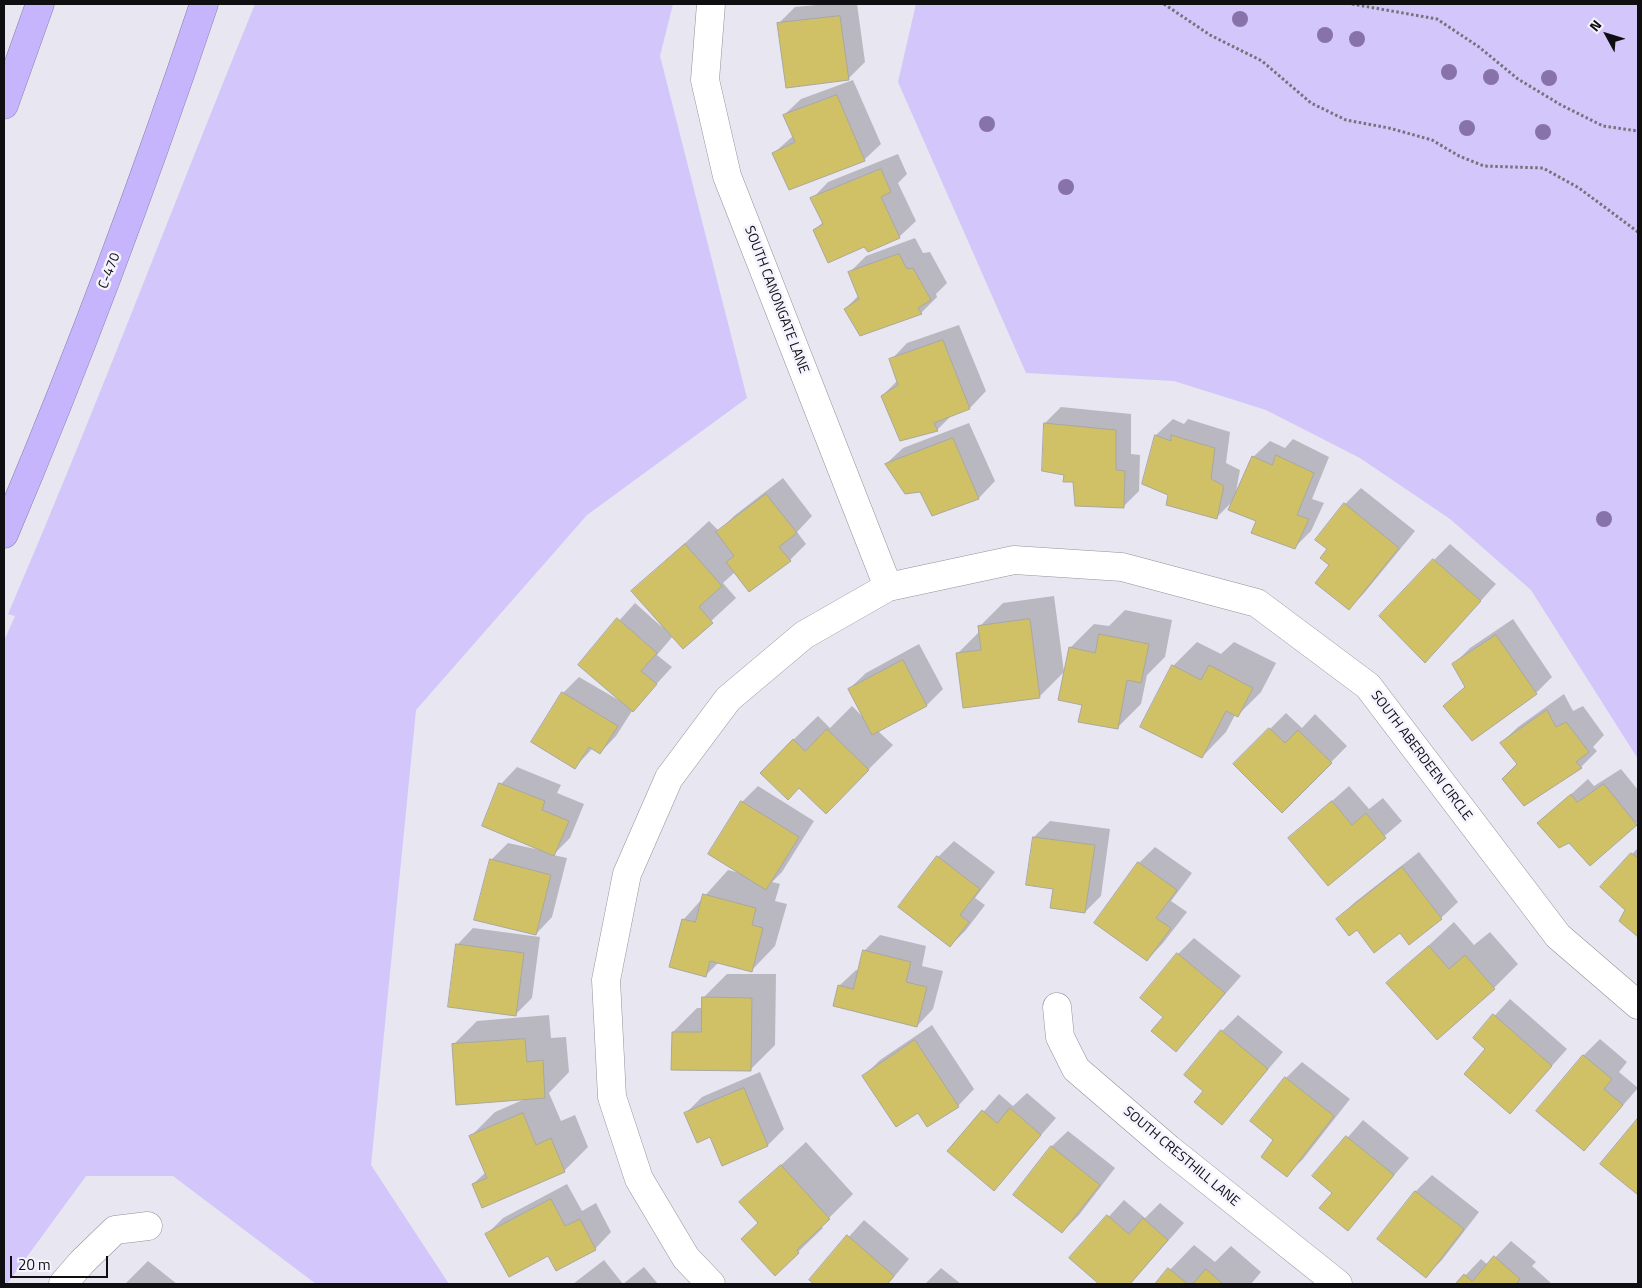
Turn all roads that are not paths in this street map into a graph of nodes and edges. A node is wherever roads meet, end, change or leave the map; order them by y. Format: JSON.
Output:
{"nodes":[{"id":1,"x":40,"y":4,"type":"edge"},
{"id":2,"x":204,"y":4,"type":"edge"},
{"id":3,"x":711,"y":4,"type":"edge"},
{"id":4,"x":4,"y":105,"type":"edge"},
{"id":5,"x":4,"y":534,"type":"edge"},
{"id":6,"x":888,"y":587,"type":"junction"},
{"id":7,"x":1638,"y":1005,"type":"edge"},
{"id":8,"x":1057,"y":1007,"type":"dead end"},
{"id":9,"x":148,"y":1226,"type":"dead end"},
{"id":10,"x":64,"y":1284,"type":"edge"},
{"id":11,"x":710,"y":1284,"type":"edge"},
{"id":12,"x":1338,"y":1284,"type":"edge"}],
"edges":[{"from":1,"to":4,"type":"highway"},
{"from":2,"to":5,"type":"highway","name":"C-470"},
{"from":3,"to":6,"type":"street","name":"SOUTH CANONGATE LANE"},
{"from":6,"to":7,"type":"street","name":"SOUTH ABERDEEN CIRCLE"},
{"from":6,"to":11,"type":"street","name":"SOUTH ABERDEEN CIRCLE"},
{"from":8,"to":12,"type":"street","name":"SOUTH CRESTHILL LANE"},
{"from":9,"to":10,"type":"street"}]}
